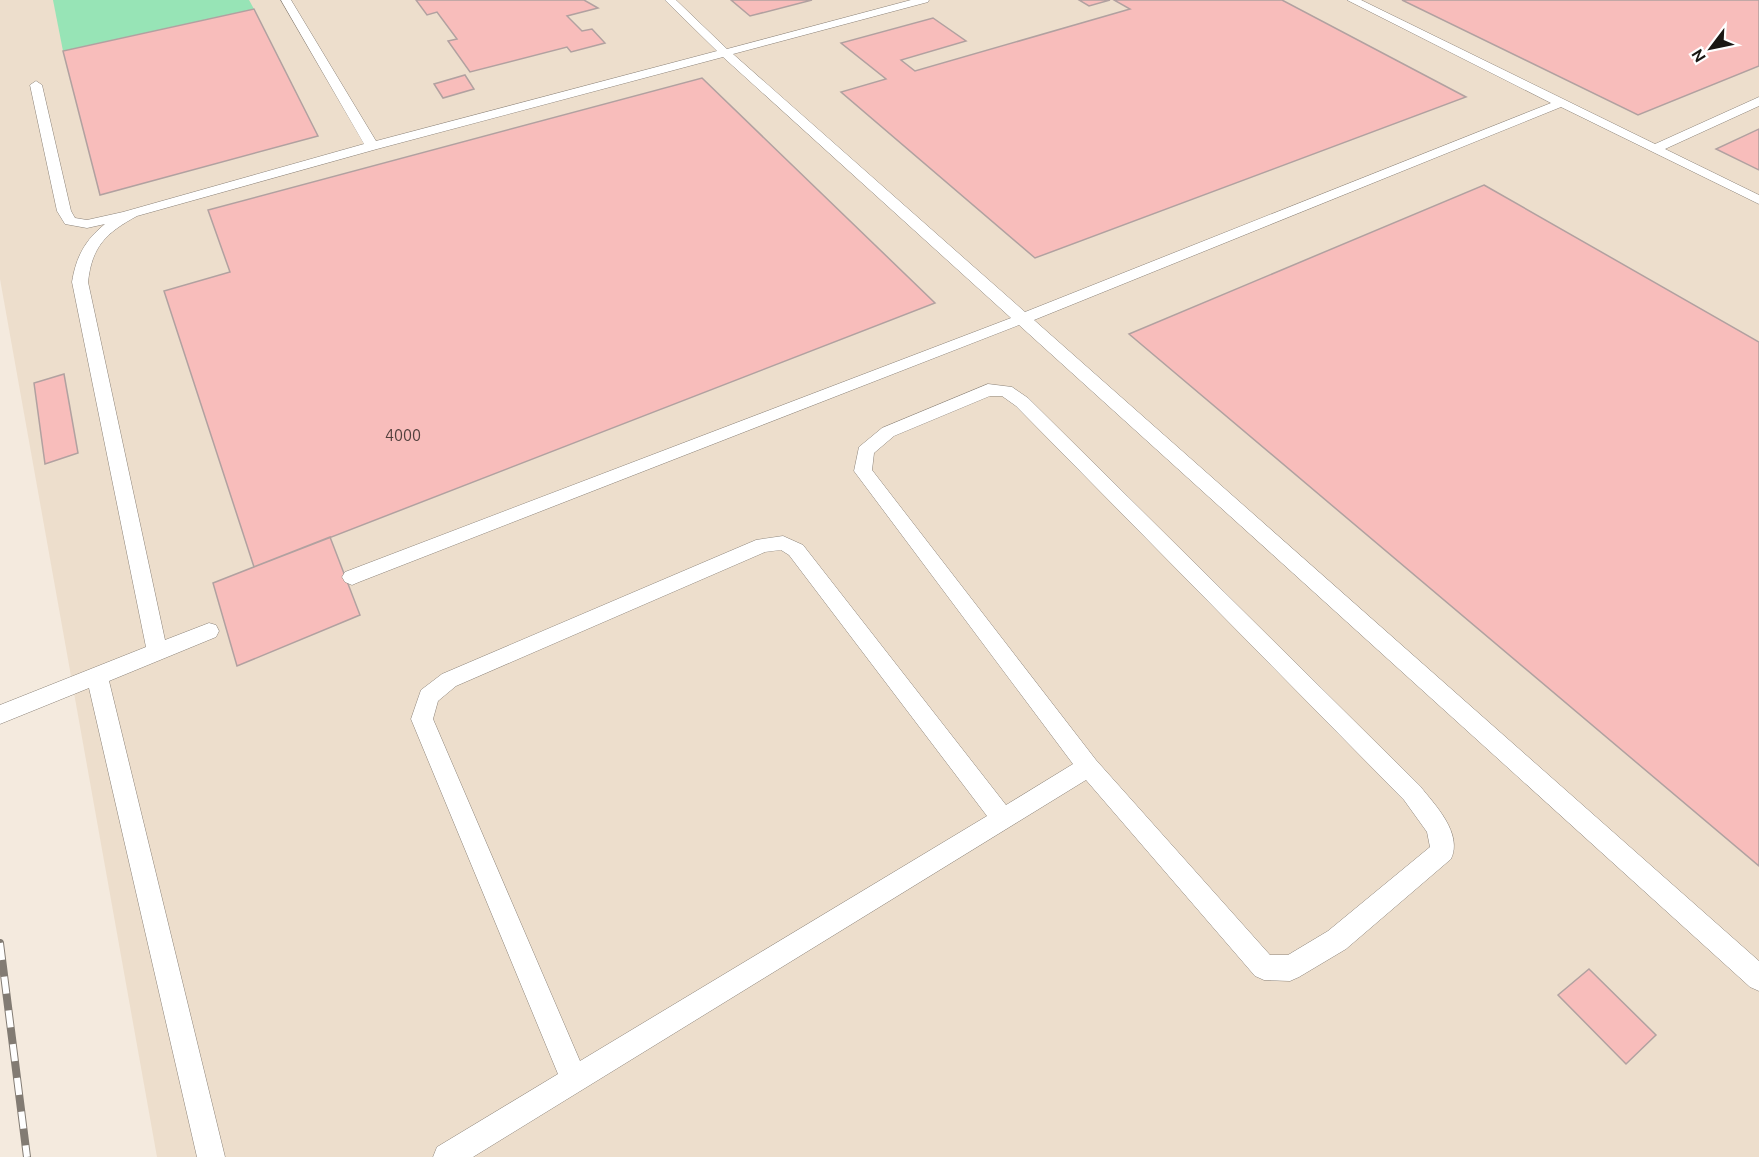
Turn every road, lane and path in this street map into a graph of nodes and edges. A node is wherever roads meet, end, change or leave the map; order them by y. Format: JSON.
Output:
{"nodes":[{"id":1,"x":286,"y":0,"type":"edge"},
{"id":2,"x":670,"y":0,"type":"edge"},
{"id":3,"x":924,"y":0,"type":"edge"},
{"id":4,"x":1352,"y":0,"type":"edge"},
{"id":5,"x":724,"y":52,"type":"junction"},
{"id":6,"x":36,"y":85,"type":"dead end"},
{"id":7,"x":1759,"y":101,"type":"edge"},
{"id":8,"x":1561,"y":103,"type":"junction"},
{"id":9,"x":372,"y":146,"type":"junction"},
{"id":10,"x":1654,"y":149,"type":"junction"},
{"id":11,"x":1759,"y":200,"type":"edge"},
{"id":12,"x":132,"y":213,"type":"junction"},
{"id":13,"x":1024,"y":318,"type":"junction"},
{"id":14,"x":352,"y":577,"type":"dead end"},
{"id":15,"x":209,"y":631,"type":"dead end"},
{"id":16,"x":157,"y":651,"type":"junction"},
{"id":17,"x":97,"y":676,"type":"junction"},
{"id":18,"x":0,"y":715,"type":"edge"},
{"id":19,"x":1088,"y":767,"type":"junction"},
{"id":20,"x":1003,"y":819,"type":"junction"},
{"id":21,"x":1759,"y":978,"type":"edge"},
{"id":22,"x":574,"y":1080,"type":"junction"},
{"id":23,"x":211,"y":1157,"type":"edge"},
{"id":24,"x":447,"y":1157,"type":"edge"}],
"edges":[{"from":1,"to":9,"type":"lane"},
{"from":2,"to":5,"type":"lane"},
{"from":3,"to":5,"type":"lane"},
{"from":4,"to":8,"type":"lane"},
{"from":5,"to":9,"type":"lane"},
{"from":5,"to":13,"type":"lane"},
{"from":6,"to":12,"type":"lane"},
{"from":7,"to":10,"type":"lane"},
{"from":8,"to":10,"type":"lane"},
{"from":8,"to":13,"type":"lane"},
{"from":9,"to":12,"type":"lane"},
{"from":10,"to":11,"type":"lane"},
{"from":12,"to":16,"type":"lane"},
{"from":13,"to":14,"type":"lane"},
{"from":13,"to":21,"type":"lane"},
{"from":15,"to":16,"type":"lane"},
{"from":16,"to":17,"type":"lane"},
{"from":17,"to":18,"type":"lane"},
{"from":17,"to":23,"type":"lane"},
{"from":19,"to":19,"type":"lane"},
{"from":19,"to":20,"type":"lane"},
{"from":20,"to":22,"type":"lane"},
{"from":20,"to":22,"type":"lane"},
{"from":22,"to":24,"type":"lane"}]}
